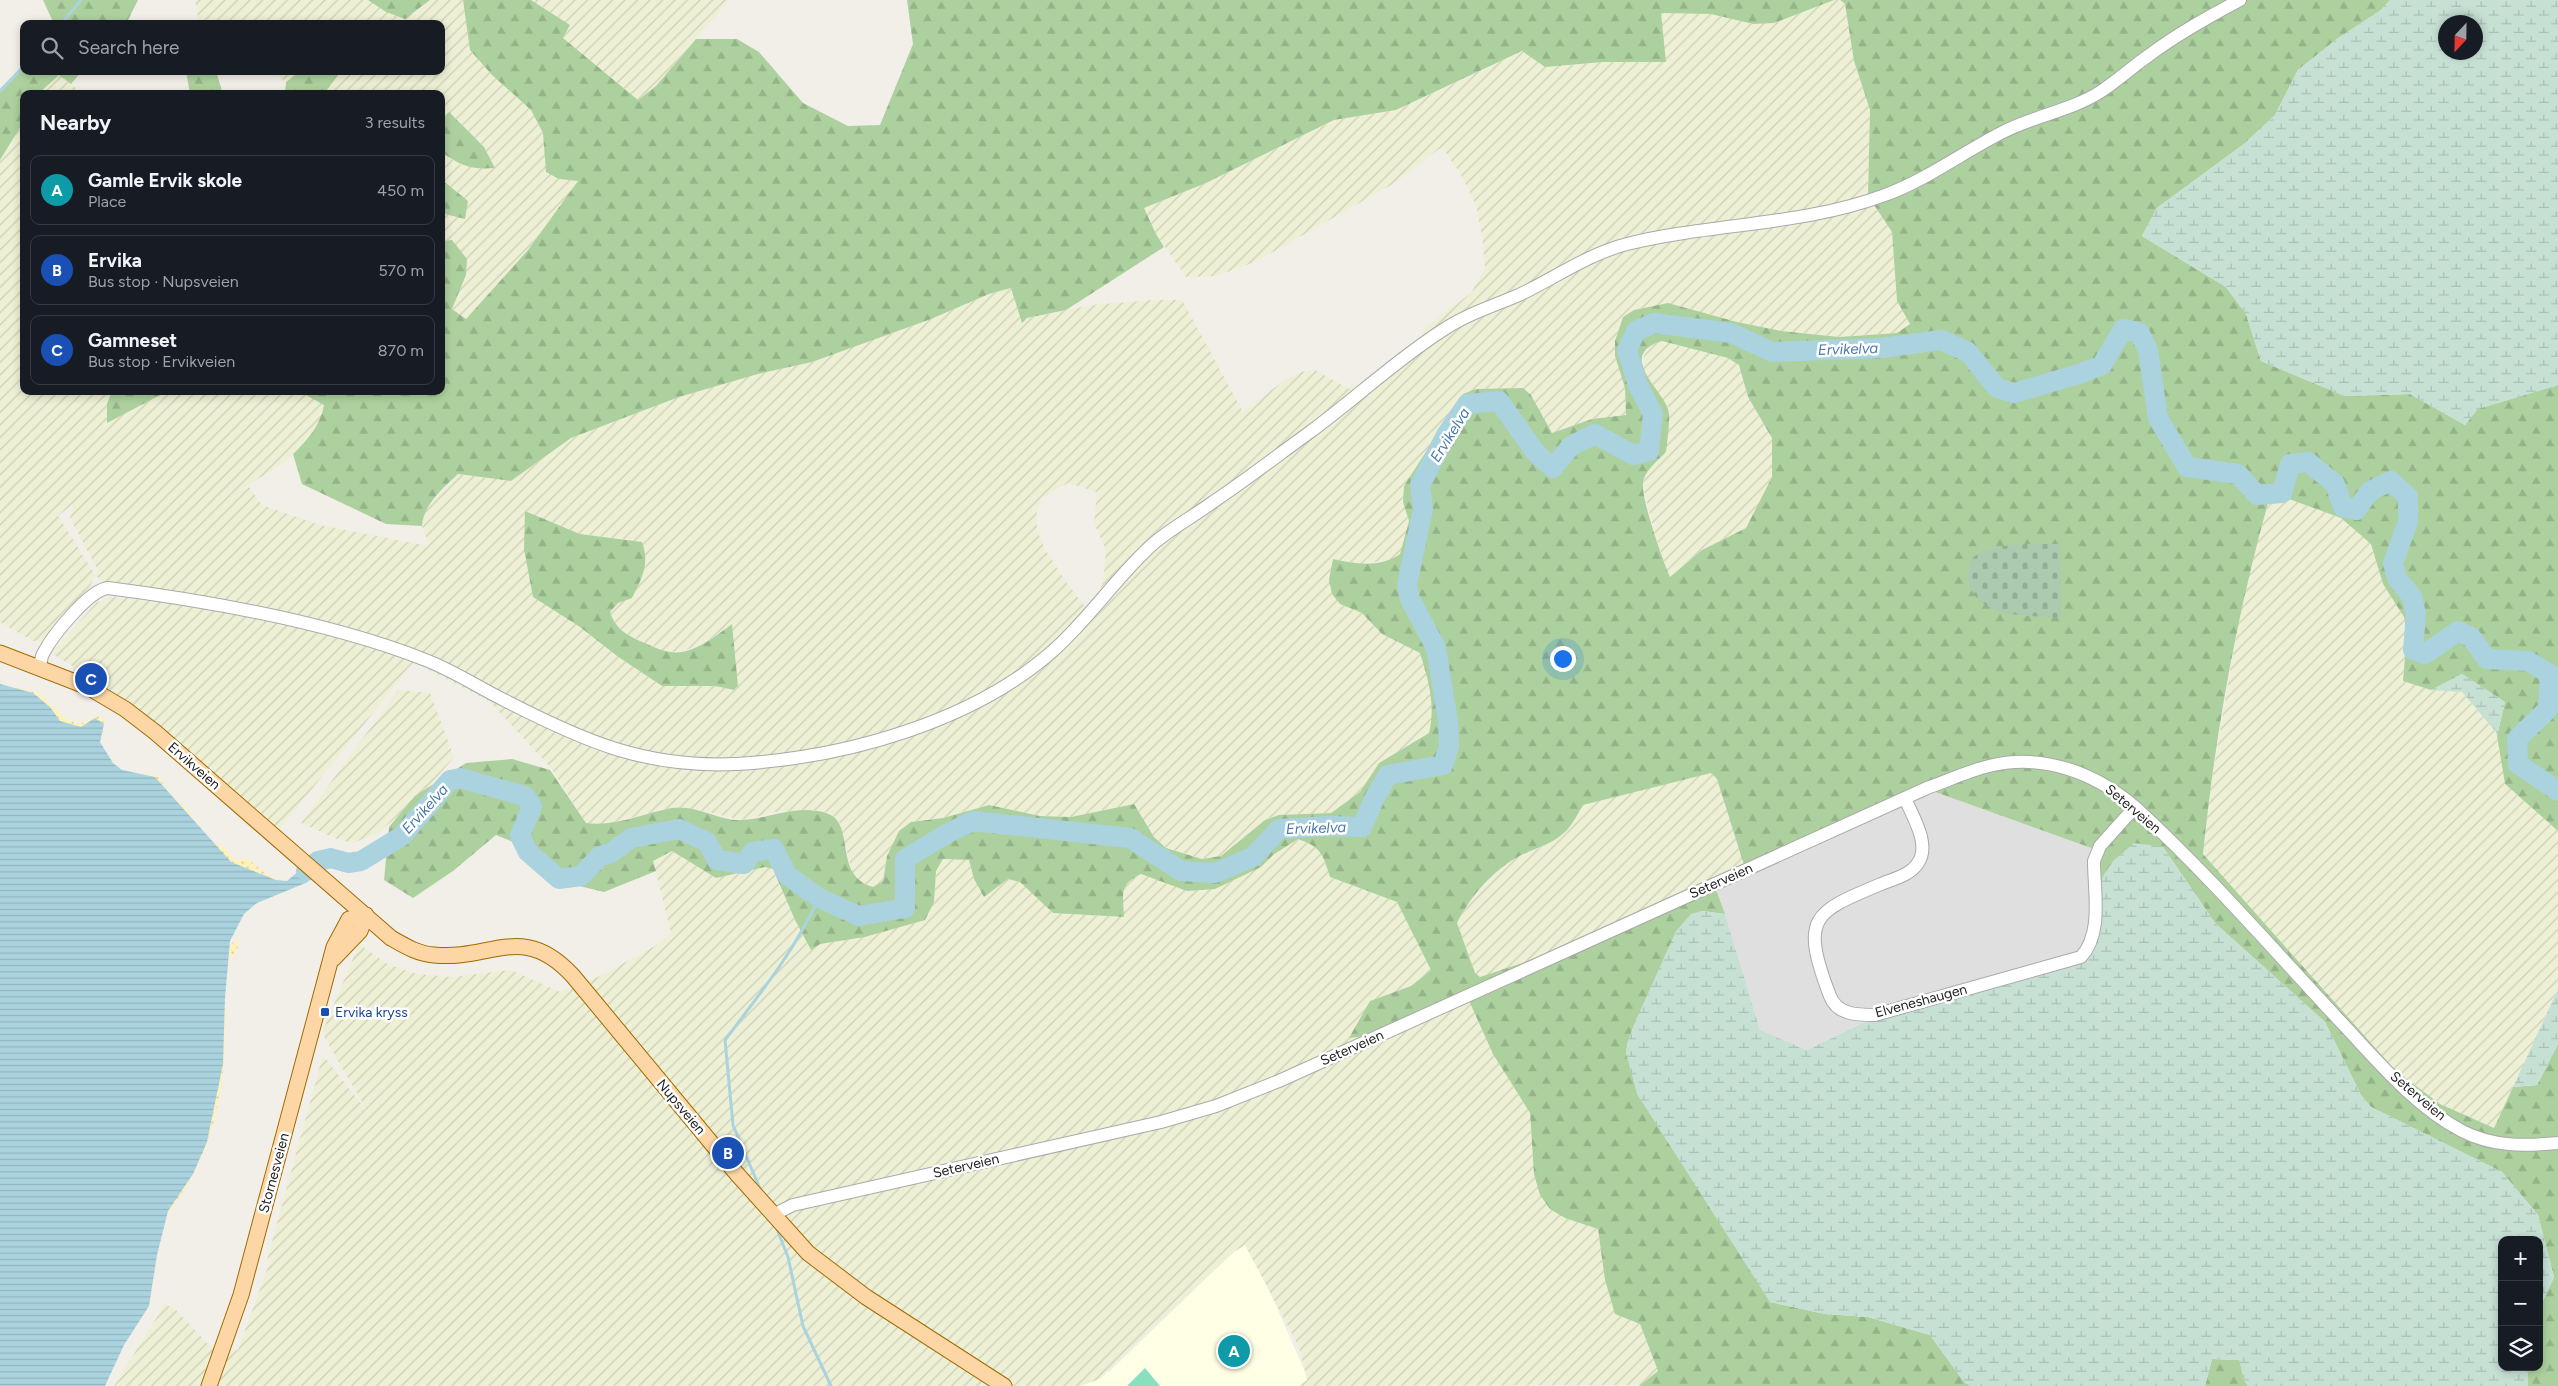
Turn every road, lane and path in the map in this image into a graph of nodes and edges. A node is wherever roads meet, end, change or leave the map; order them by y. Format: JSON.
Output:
{"nodes":[{"id":1,"x":2240,"y":0,"type":"edge"},
{"id":2,"x":0,"y":653,"type":"edge"},
{"id":3,"x":40,"y":667,"type":"junction"},
{"id":4,"x":1905,"y":798,"type":"junction"},
{"id":5,"x":2135,"y":806,"type":"junction"},
{"id":6,"x":366,"y":915,"type":"junction"},
{"id":7,"x":2558,"y":1143,"type":"edge"},
{"id":8,"x":773,"y":1215,"type":"junction"},
{"id":9,"x":209,"y":1386,"type":"edge"},
{"id":10,"x":1004,"y":1386,"type":"edge"}],
"edges":[{"from":1,"to":3,"type":"street"},
{"from":2,"to":3,"type":"main road","name":"Ervikveien"},
{"from":3,"to":6,"type":"main road","name":"Ervikveien"},
{"from":4,"to":5,"type":"street","name":"Seterveien"},
{"from":4,"to":5,"type":"street","name":"Elveneshaugen"},
{"from":4,"to":8,"type":"street","name":"Seterveien"},
{"from":5,"to":7,"type":"street","name":"Seterveien"},
{"from":6,"to":8,"type":"main road","name":"Nupsveien"},
{"from":6,"to":9,"type":"main road","name":"Stornesveien"},
{"from":8,"to":10,"type":"main road","name":"Nupsveien"}]}
